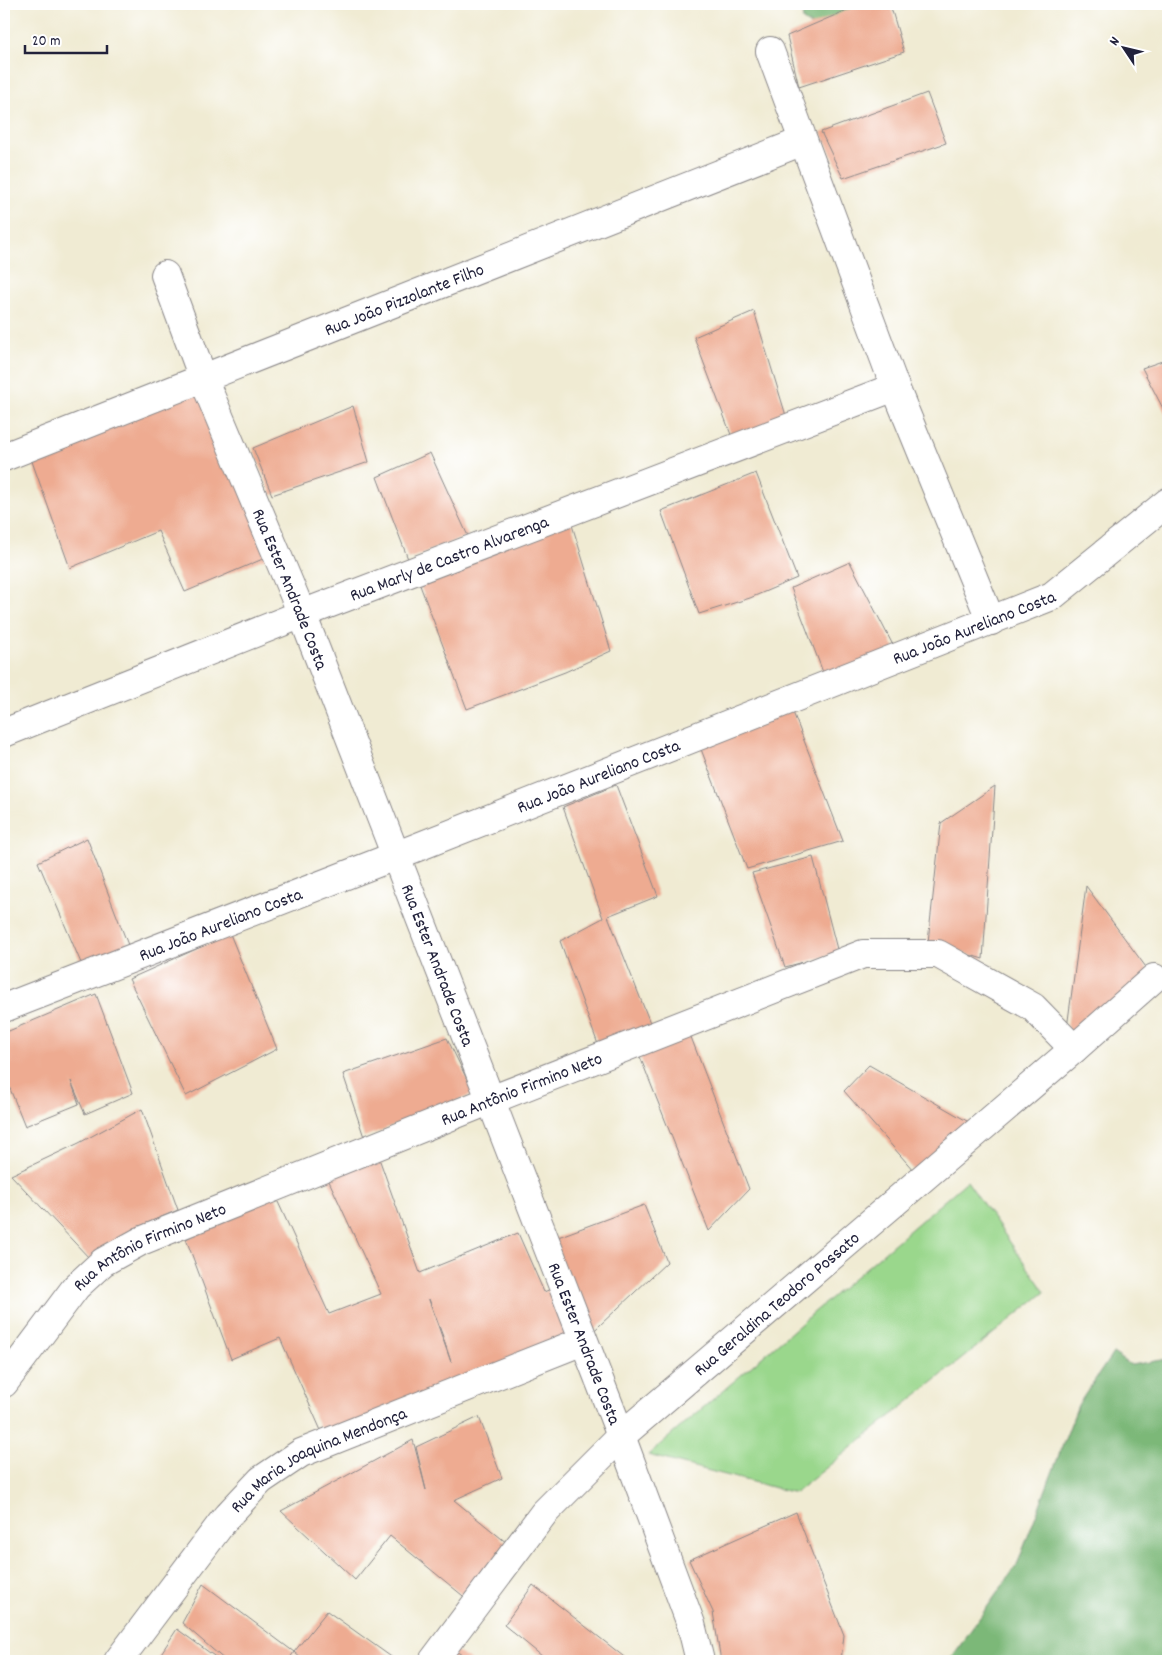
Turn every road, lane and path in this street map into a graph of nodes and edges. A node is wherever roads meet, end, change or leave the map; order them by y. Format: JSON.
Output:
{"nodes":[{"id":1,"x":770,"y":51,"type":"dead end"},
{"id":2,"x":803,"y":141,"type":"junction"},
{"id":3,"x":165,"y":274,"type":"dead end"},
{"id":4,"x":203,"y":378,"type":"junction"},
{"id":5,"x":896,"y":387,"type":"junction"},
{"id":6,"x":4,"y":457,"type":"edge"},
{"id":7,"x":1168,"y":502,"type":"edge"},
{"id":8,"x":302,"y":614,"type":"junction"},
{"id":9,"x":990,"y":621,"type":"junction"},
{"id":10,"x":4,"y":733,"type":"edge"},
{"id":11,"x":395,"y":856,"type":"junction"},
{"id":12,"x":1154,"y":978,"type":"dead end"},
{"id":13,"x":4,"y":1008,"type":"edge"},
{"id":14,"x":1074,"y":1049,"type":"junction"},
{"id":15,"x":491,"y":1100,"type":"junction"},
{"id":16,"x":583,"y":1341,"type":"junction"},
{"id":17,"x":4,"y":1383,"type":"edge"},
{"id":18,"x":621,"y":1436,"type":"junction"},
{"id":19,"x":118,"y":1661,"type":"edge"},
{"id":20,"x":433,"y":1661,"type":"edge"},
{"id":21,"x":700,"y":1661,"type":"edge"}],
"edges":[{"from":1,"to":2,"type":"street"},
{"from":2,"to":4,"type":"street","name":"Rua João Pizzolante Filho"},
{"from":2,"to":5,"type":"street"},
{"from":3,"to":4,"type":"street","name":"Rua Ester Andrade Costa"},
{"from":4,"to":6,"type":"street","name":"Rua João Pizzolante Filho"},
{"from":4,"to":8,"type":"street","name":"Rua Ester Andrade Costa"},
{"from":5,"to":8,"type":"street","name":"Rua Marly de Castro Alvarenga"},
{"from":5,"to":9,"type":"street"},
{"from":7,"to":9,"type":"street","name":"Rua João Aureliano Costa"},
{"from":8,"to":10,"type":"street","name":"Rua Marly de Castro Alvarenga"},
{"from":8,"to":11,"type":"street","name":"Rua Ester Andrade Costa"},
{"from":9,"to":11,"type":"street","name":"Rua João Aureliano Costa"},
{"from":11,"to":13,"type":"street","name":"Rua João Aureliano Costa"},
{"from":11,"to":15,"type":"street","name":"Rua Ester Andrade Costa"},
{"from":12,"to":14,"type":"street","name":"Rua Geraldina Teodoro Possato"},
{"from":14,"to":15,"type":"street","name":"Rua Antônio Firmino Neto"},
{"from":14,"to":18,"type":"street","name":"Rua Geraldina Teodoro Possato"},
{"from":15,"to":16,"type":"street","name":"Rua Ester Andrade Costa"},
{"from":15,"to":17,"type":"street","name":"Rua Antônio Firmino Neto"},
{"from":16,"to":18,"type":"street","name":"Rua Ester Andrade Costa"},
{"from":16,"to":19,"type":"street","name":"Rua Maria Joaquina Mendonça"},
{"from":18,"to":20,"type":"street","name":"Rua Geraldina Teodoro Possato"},
{"from":18,"to":21,"type":"street","name":"Rua Ester Andrade Costa"}]}
